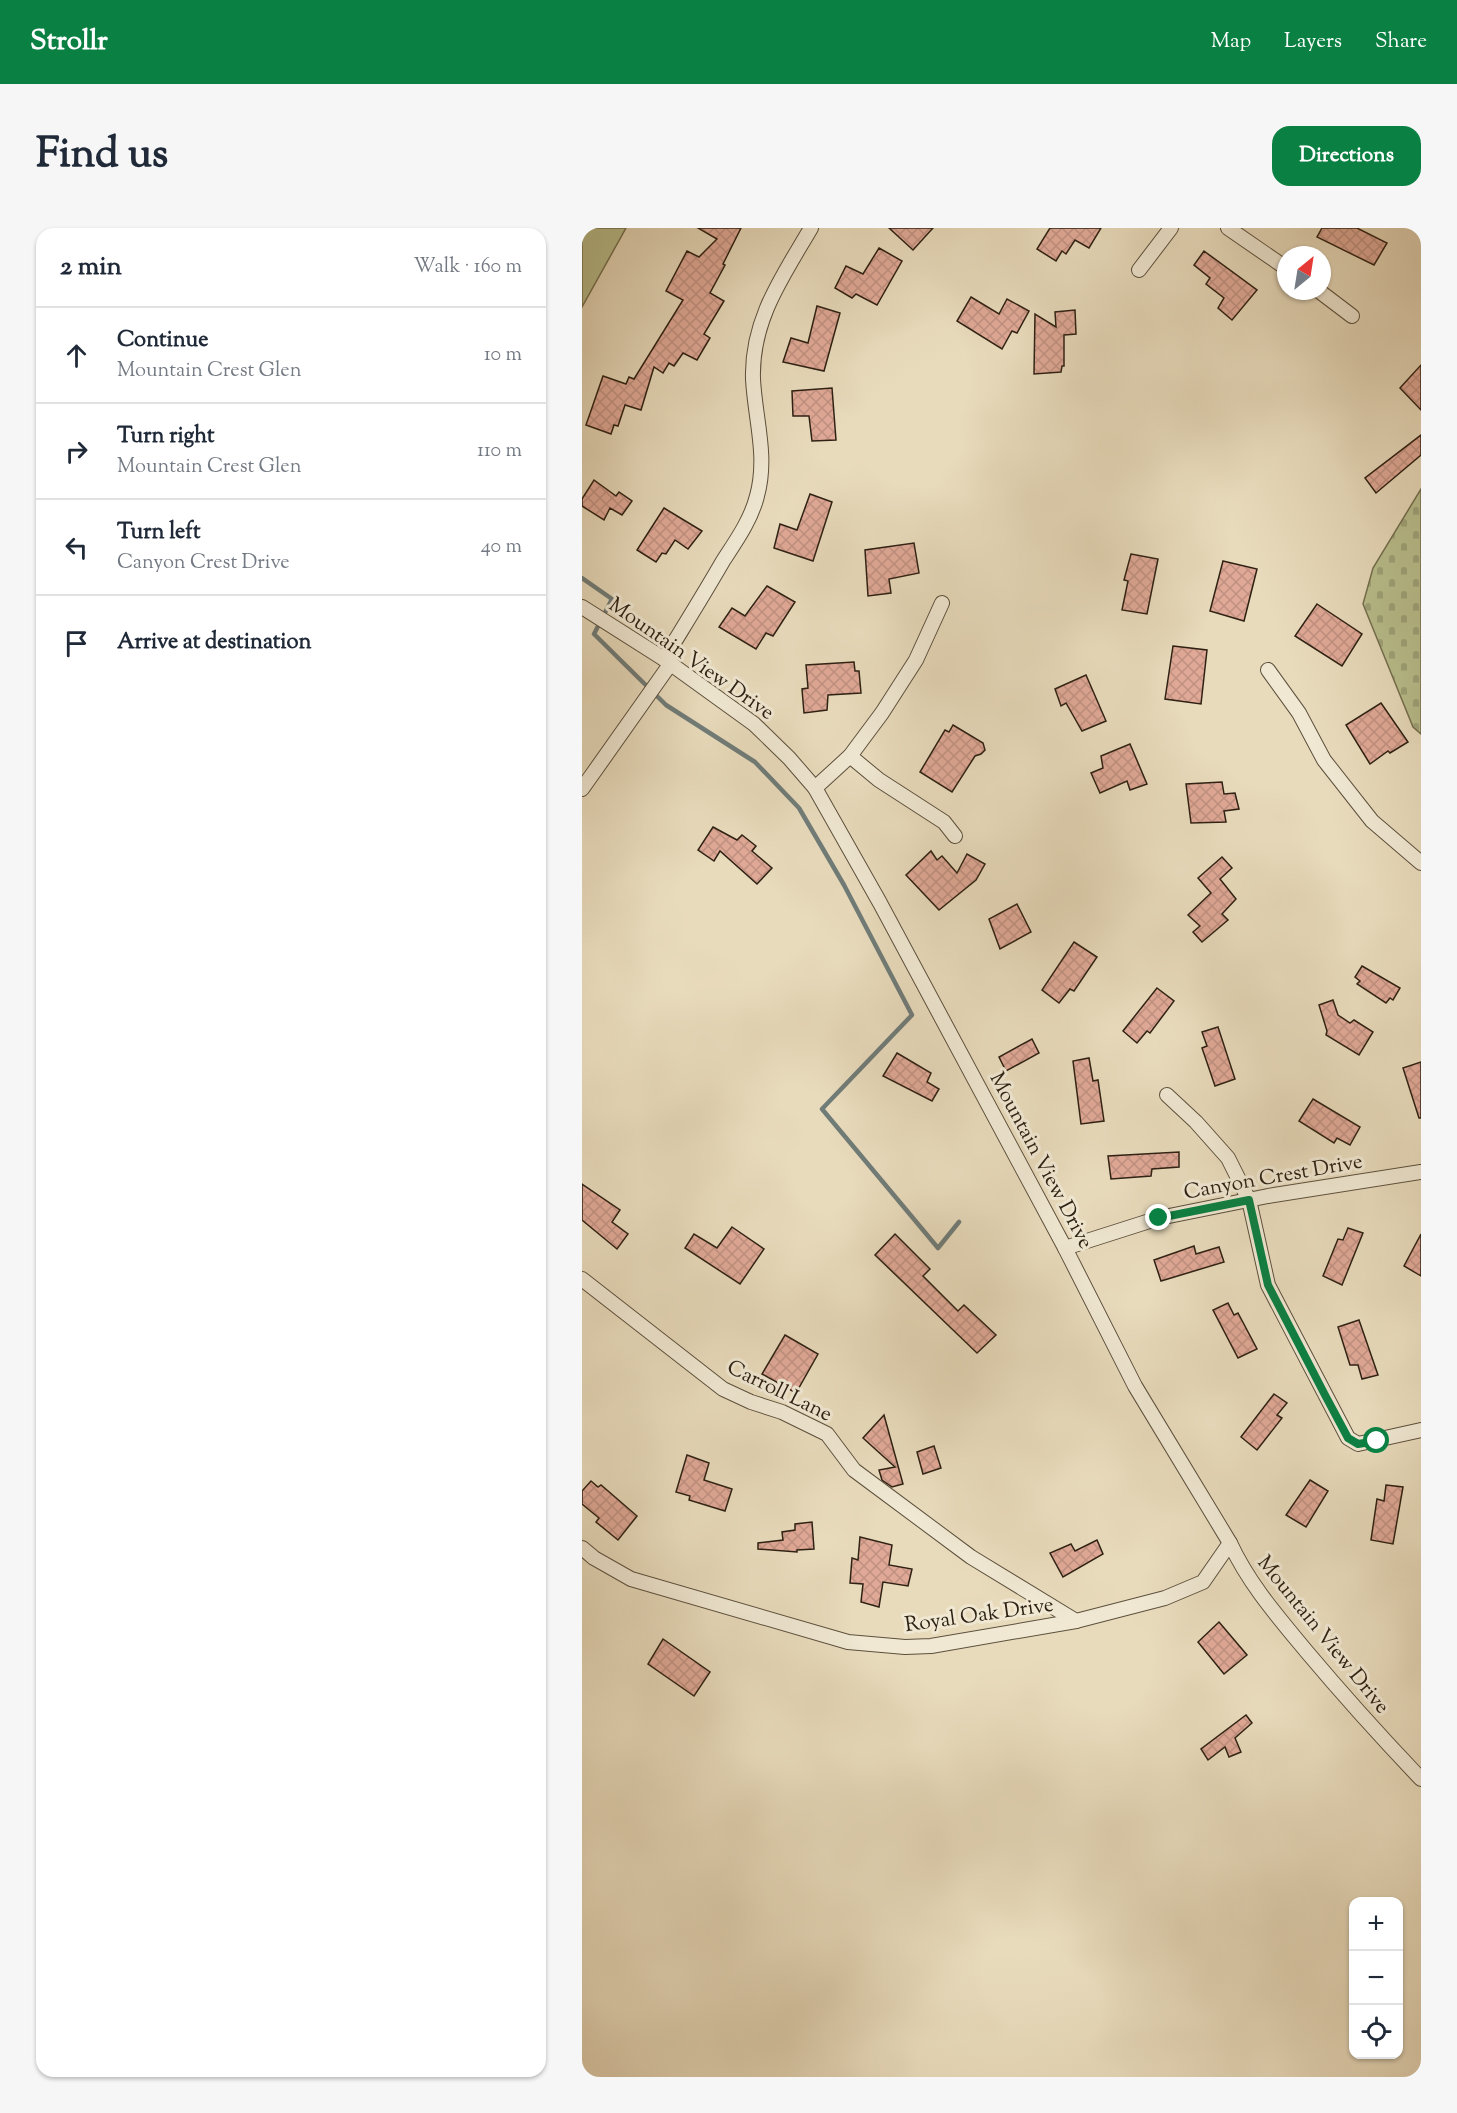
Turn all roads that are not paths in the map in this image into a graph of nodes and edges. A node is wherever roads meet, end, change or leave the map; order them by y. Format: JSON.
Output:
{"nodes":[{"id":1,"x":811,"y":228,"type":"edge"},
{"id":2,"x":1171,"y":228,"type":"edge"},
{"id":3,"x":1228,"y":228,"type":"edge"},
{"id":4,"x":1277,"y":262,"type":"edge"},
{"id":5,"x":1139,"y":270,"type":"dead end"},
{"id":6,"x":1331,"y":300,"type":"edge"},
{"id":7,"x":1352,"y":316,"type":"dead end"},
{"id":8,"x":942,"y":603,"type":"dead end"},
{"id":9,"x":582,"y":607,"type":"edge"},
{"id":10,"x":668,"y":661,"type":"junction"},
{"id":11,"x":1268,"y":670,"type":"dead end"},
{"id":12,"x":850,"y":756,"type":"junction"},
{"id":13,"x":814,"y":788,"type":"junction"},
{"id":14,"x":582,"y":789,"type":"edge"},
{"id":15,"x":955,"y":837,"type":"dead end"},
{"id":16,"x":1421,"y":863,"type":"edge"},
{"id":17,"x":1167,"y":1095,"type":"dead end"},
{"id":18,"x":1421,"y":1172,"type":"edge"},
{"id":19,"x":1249,"y":1200,"type":"junction"},
{"id":20,"x":1065,"y":1248,"type":"junction"},
{"id":21,"x":582,"y":1279,"type":"edge"},
{"id":22,"x":1421,"y":1430,"type":"edge"},
{"id":23,"x":1230,"y":1543,"type":"junction"},
{"id":24,"x":582,"y":1548,"type":"edge"},
{"id":25,"x":1076,"y":1621,"type":"junction"},
{"id":26,"x":1421,"y":1779,"type":"edge"}],
"edges":[{"from":1,"to":10,"type":"street"},
{"from":2,"to":5,"type":"street"},
{"from":3,"to":4,"type":"street"},
{"from":6,"to":7,"type":"street"},
{"from":8,"to":12,"type":"street"},
{"from":9,"to":10,"type":"street","name":"Mountain View Drive"},
{"from":10,"to":13,"type":"street","name":"Mountain View Drive"},
{"from":10,"to":14,"type":"street"},
{"from":11,"to":16,"type":"street"},
{"from":12,"to":13,"type":"street"},
{"from":12,"to":15,"type":"street"},
{"from":13,"to":20,"type":"street","name":"Mountain View Drive"},
{"from":17,"to":19,"type":"street"},
{"from":18,"to":19,"type":"street","name":"Canyon Crest Drive"},
{"from":19,"to":20,"type":"street","name":"Canyon Crest Drive"},
{"from":19,"to":22,"type":"street"},
{"from":20,"to":23,"type":"street","name":"Mountain View Drive"},
{"from":21,"to":25,"type":"street","name":"Carroll Lane"},
{"from":23,"to":25,"type":"street","name":"Royal Oak Drive"},
{"from":23,"to":26,"type":"street","name":"Mountain View Drive"},
{"from":24,"to":25,"type":"street","name":"Royal Oak Drive"}]}
